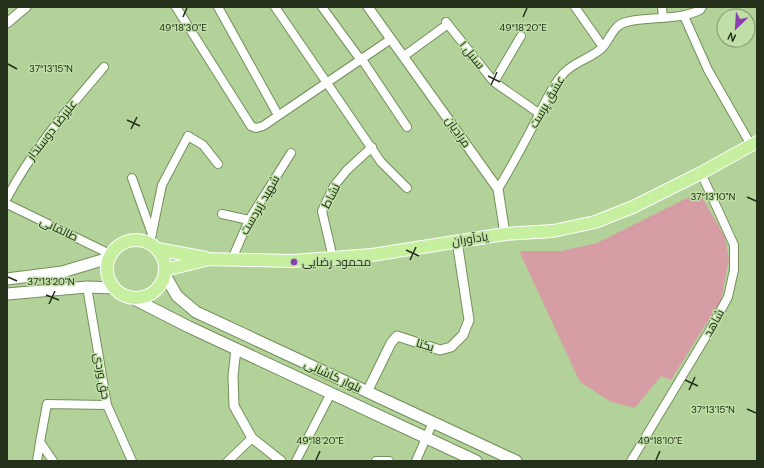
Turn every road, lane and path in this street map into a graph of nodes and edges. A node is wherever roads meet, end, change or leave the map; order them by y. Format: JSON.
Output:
{"nodes":[{"id":1,"x":26,"y":7,"type":"edge"},
{"id":2,"x":176,"y":7,"type":"edge"},
{"id":3,"x":218,"y":7,"type":"edge"},
{"id":4,"x":275,"y":7,"type":"edge"},
{"id":5,"x":322,"y":7,"type":"edge"},
{"id":6,"x":368,"y":7,"type":"edge"},
{"id":7,"x":575,"y":7,"type":"edge"},
{"id":8,"x":662,"y":7,"type":"edge"},
{"id":9,"x":702,"y":7,"type":"edge"},
{"id":10,"x":684,"y":16,"type":"junction"},
{"id":11,"x":663,"y":18,"type":"junction"},
{"id":12,"x":7,"y":23,"type":"edge"},
{"id":13,"x":521,"y":36,"type":"dead end"},
{"id":14,"x":391,"y":38,"type":"junction"},
{"id":15,"x":603,"y":47,"type":"junction"},
{"id":16,"x":404,"y":56,"type":"junction"},
{"id":17,"x":360,"y":59,"type":"junction"},
{"id":18,"x":104,"y":67,"type":"dead end"},
{"id":19,"x":327,"y":82,"type":"junction"},
{"id":20,"x":494,"y":82,"type":"junction"},
{"id":21,"x":540,"y":114,"type":"junction"},
{"id":22,"x":278,"y":115,"type":"junction"},
{"id":23,"x":407,"y":127,"type":"dead end"},
{"id":24,"x":754,"y":144,"type":"edge"},
{"id":25,"x":372,"y":147,"type":"junction"},
{"id":26,"x":291,"y":153,"type":"dead end"},
{"id":27,"x":218,"y":164,"type":"dead end"},
{"id":28,"x":701,"y":173,"type":"junction"},
{"id":29,"x":132,"y":178,"type":"dead end"},
{"id":30,"x":407,"y":188,"type":"dead end"},
{"id":31,"x":498,"y":189,"type":"junction"},
{"id":32,"x":7,"y":198,"type":"edge"},
{"id":33,"x":7,"y":204,"type":"edge"},
{"id":34,"x":222,"y":214,"type":"dead end"},
{"id":35,"x":249,"y":220,"type":"junction"},
{"id":36,"x":505,"y":234,"type":"junction"},
{"id":37,"x":457,"y":241,"type":"junction"},
{"id":38,"x":154,"y":242,"type":"junction"},
{"id":39,"x":110,"y":256,"type":"junction"},
{"id":40,"x":209,"y":258,"type":"junction"},
{"id":41,"x":333,"y":258,"type":"junction"},
{"id":42,"x":232,"y":259,"type":"junction"},
{"id":43,"x":165,"y":273,"type":"junction"},
{"id":44,"x":7,"y":279,"type":"edge"},
{"id":45,"x":87,"y":287,"type":"junction"},
{"id":46,"x":114,"y":288,"type":"junction"},
{"id":47,"x":7,"y":294,"type":"edge"},
{"id":48,"x":130,"y":297,"type":"junction"},
{"id":49,"x":236,"y":349,"type":"junction"},
{"id":50,"x":367,"y":392,"type":"junction"},
{"id":51,"x":331,"y":394,"type":"junction"},
{"id":52,"x":107,"y":404,"type":"junction"},
{"id":53,"x":433,"y":422,"type":"junction"},
{"id":54,"x":426,"y":437,"type":"junction"},
{"id":55,"x":252,"y":438,"type":"junction"},
{"id":56,"x":40,"y":442,"type":"junction"},
{"id":57,"x":36,"y":461,"type":"edge"},
{"id":58,"x":53,"y":461,"type":"edge"},
{"id":59,"x":132,"y":461,"type":"edge"},
{"id":60,"x":228,"y":461,"type":"edge"},
{"id":61,"x":281,"y":461,"type":"edge"},
{"id":62,"x":296,"y":461,"type":"edge"},
{"id":63,"x":376,"y":461,"type":"edge"},
{"id":64,"x":390,"y":461,"type":"edge"},
{"id":65,"x":416,"y":461,"type":"edge"},
{"id":66,"x":476,"y":461,"type":"edge"},
{"id":67,"x":516,"y":461,"type":"edge"},
{"id":68,"x":630,"y":461,"type":"edge"}],
"edges":[{"from":1,"to":12,"type":"street"},
{"from":2,"to":22,"type":"street"},
{"from":3,"to":22,"type":"street"},
{"from":4,"to":19,"type":"street"},
{"from":5,"to":17,"type":"street"},
{"from":6,"to":14,"type":"street","name":"مرادیان"},
{"from":7,"to":15,"type":"street"},
{"from":8,"to":11,"type":"street"},
{"from":9,"to":10,"type":"street","name":"عشق پرست"},
{"from":10,"to":11,"type":"street","name":"عشق پرست"},
{"from":10,"to":24,"type":"street"},
{"from":11,"to":15,"type":"street","name":"عشق پرست"},
{"from":13,"to":20,"type":"street"},
{"from":14,"to":16,"type":"street","name":"مرادیان"},
{"from":14,"to":17,"type":"street"},
{"from":15,"to":21,"type":"street","name":"عشق پرست"},
{"from":16,"to":20,"type":"street","name":"سنبل ۱"},
{"from":16,"to":31,"type":"street","name":"مرادیان"},
{"from":17,"to":19,"type":"street"},
{"from":17,"to":23,"type":"street"},
{"from":18,"to":32,"type":"street","name":"علیرضا دوستدار"},
{"from":19,"to":22,"type":"street"},
{"from":19,"to":25,"type":"street"},
{"from":20,"to":21,"type":"street","name":"سنبل ۱"},
{"from":21,"to":31,"type":"street","name":"عشق پرست"},
{"from":24,"to":28,"type":"main road","name":"یادآوران"},
{"from":25,"to":30,"type":"street"},
{"from":25,"to":41,"type":"street","name":"نشاط"},
{"from":26,"to":35,"type":"street","name":"شهید زبردست"},
{"from":27,"to":38,"type":"street"},
{"from":28,"to":36,"type":"main road","name":"یادآوران"},
{"from":28,"to":68,"type":"street","name":"شاهد"},
{"from":29,"to":38,"type":"street"},
{"from":31,"to":36,"type":"street","name":"مرادیان"},
{"from":33,"to":39,"type":"street","name":"طالقانی"},
{"from":34,"to":35,"type":"street"},
{"from":35,"to":42,"type":"street","name":"شهید زبردست"},
{"from":36,"to":37,"type":"main road","name":"یادآوران"},
{"from":37,"to":41,"type":"main road","name":"یادآوران"},
{"from":37,"to":50,"type":"street","name":"یکتا"},
{"from":38,"to":39,"type":"main road"},
{"from":38,"to":40,"type":"main road"},
{"from":38,"to":43,"type":"main road"},
{"from":39,"to":44,"type":"main road"},
{"from":39,"to":46,"type":"main road"},
{"from":40,"to":42,"type":"main road","name":"یادآوران"},
{"from":40,"to":43,"type":"main road","name":"یادآوران"},
{"from":41,"to":42,"type":"main road","name":"یادآوران"},
{"from":43,"to":48,"type":"main road"},
{"from":43,"to":50,"type":"main road","name":"بلوار کاشانی"},
{"from":45,"to":46,"type":"main road"},
{"from":45,"to":47,"type":"main road"},
{"from":45,"to":52,"type":"street","name":"حق وردی"},
{"from":46,"to":48,"type":"main road"},
{"from":48,"to":49,"type":"main road","name":"بلوار کاشانی"},
{"from":49,"to":51,"type":"main road","name":"بلوار کاشانی"},
{"from":49,"to":55,"type":"street"},
{"from":50,"to":53,"type":"main road","name":"بلوار کاشانی"},
{"from":51,"to":54,"type":"main road","name":"بلوار کاشانی"},
{"from":51,"to":62,"type":"street"},
{"from":52,"to":56,"type":"street"},
{"from":52,"to":59,"type":"street","name":"حق وردی"},
{"from":53,"to":54,"type":"street"},
{"from":53,"to":67,"type":"main road","name":"بلوار کاشانی"},
{"from":54,"to":65,"type":"street"},
{"from":54,"to":66,"type":"main road","name":"بلوار کاشانی"},
{"from":55,"to":60,"type":"street"},
{"from":55,"to":61,"type":"street"},
{"from":56,"to":57,"type":"street"},
{"from":56,"to":58,"type":"street"},
{"from":63,"to":64,"type":"street"}]}
